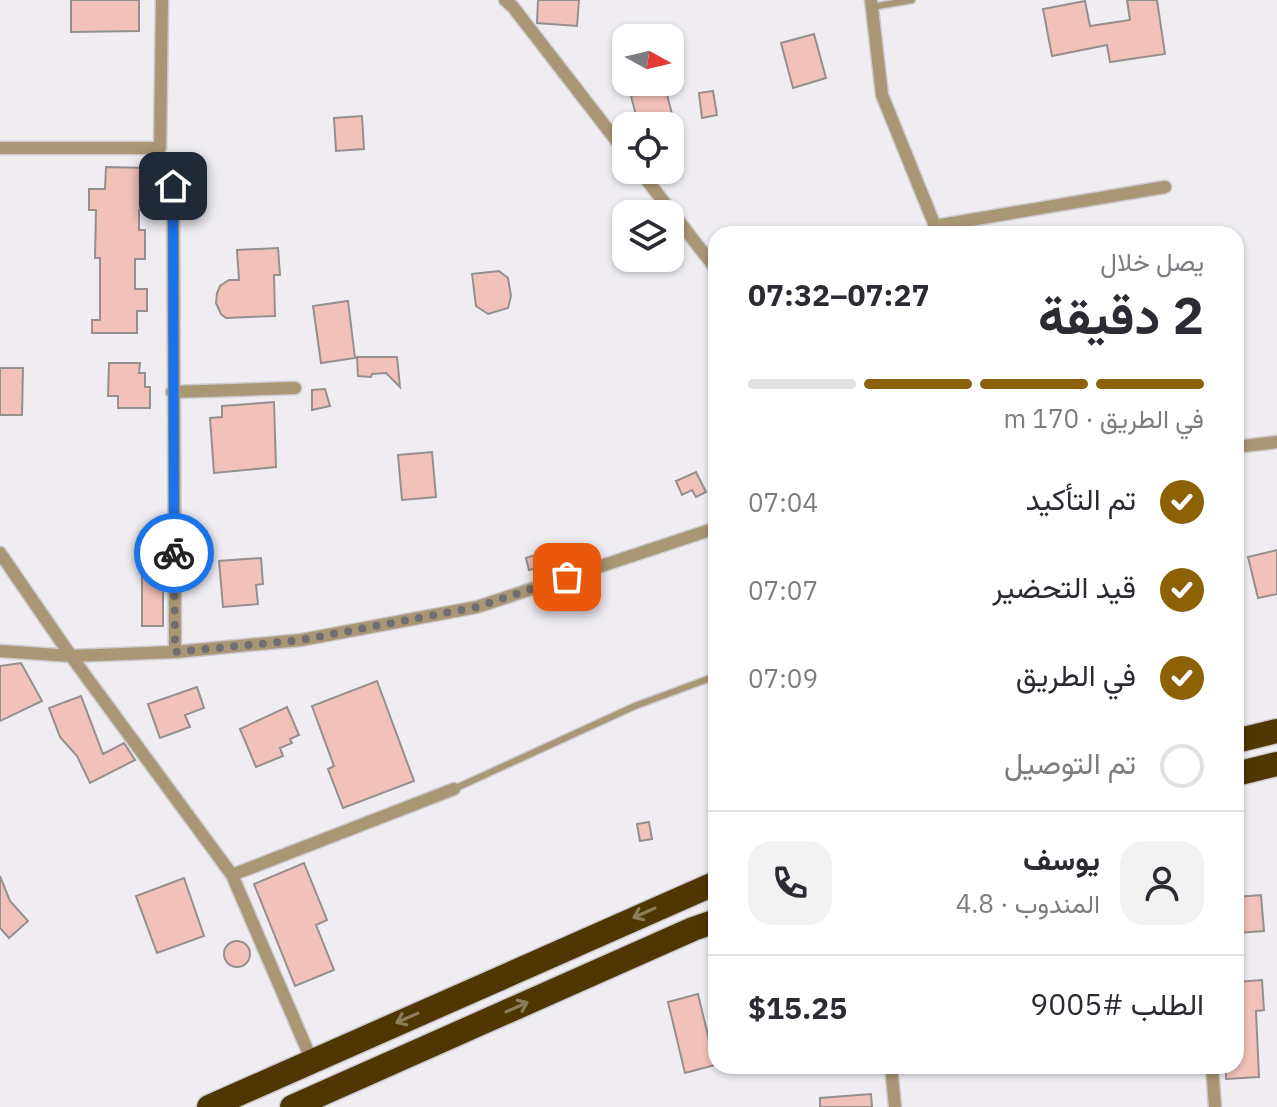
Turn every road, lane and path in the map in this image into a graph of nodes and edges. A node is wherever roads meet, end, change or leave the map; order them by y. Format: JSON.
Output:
{"nodes":[{"id":1,"x":162,"y":0,"type":"edge"},
{"id":2,"x":912,"y":0,"type":"edge"},
{"id":3,"x":511,"y":2,"type":"edge"},
{"id":4,"x":871,"y":4,"type":"edge"},
{"id":5,"x":612,"y":135,"type":"edge"},
{"id":6,"x":0,"y":148,"type":"edge"},
{"id":7,"x":650,"y":184,"type":"edge"},
{"id":8,"x":173,"y":186,"type":"dead end"},
{"id":9,"x":1165,"y":187,"type":"dead end"},
{"id":10,"x":708,"y":259,"type":"edge"},
{"id":11,"x":295,"y":388,"type":"dead end"},
{"id":12,"x":172,"y":392,"type":"junction"},
{"id":13,"x":1277,"y":442,"type":"edge"},
{"id":14,"x":1244,"y":446,"type":"edge"},
{"id":15,"x":708,"y":531,"type":"edge"},
{"id":16,"x":0,"y":553,"type":"edge"},
{"id":17,"x":0,"y":651,"type":"edge"},
{"id":18,"x":175,"y":652,"type":"junction"},
{"id":19,"x":71,"y":656,"type":"junction"},
{"id":20,"x":708,"y":679,"type":"edge"},
{"id":21,"x":1277,"y":731,"type":"edge"},
{"id":22,"x":1244,"y":739,"type":"edge"},
{"id":23,"x":1277,"y":764,"type":"edge"},
{"id":24,"x":1244,"y":772,"type":"edge"},
{"id":25,"x":454,"y":789,"type":"joint"},
{"id":26,"x":232,"y":875,"type":"junction"},
{"id":27,"x":708,"y":886,"type":"edge"},
{"id":28,"x":708,"y":925,"type":"edge"},
{"id":29,"x":312,"y":1061,"type":"junction"},
{"id":30,"x":892,"y":1074,"type":"edge"},
{"id":31,"x":1213,"y":1074,"type":"edge"},
{"id":32,"x":330,"y":1100,"type":"edge"},
{"id":33,"x":209,"y":1107,"type":"edge"},
{"id":34,"x":292,"y":1107,"type":"edge"},
{"id":35,"x":895,"y":1107,"type":"edge"},
{"id":36,"x":1215,"y":1107,"type":"edge"}],
"edges":[{"from":1,"to":6,"type":"street"},
{"from":2,"to":4,"type":"lane"},
{"from":3,"to":5,"type":"street"},
{"from":4,"to":9,"type":"street"},
{"from":7,"to":10,"type":"street"},
{"from":8,"to":12,"type":"street"},
{"from":11,"to":12,"type":"street"},
{"from":12,"to":18,"type":"street"},
{"from":13,"to":14,"type":"street"},
{"from":15,"to":18,"type":"street"},
{"from":16,"to":19,"type":"street"},
{"from":17,"to":19,"type":"street"},
{"from":18,"to":19,"type":"street"},
{"from":19,"to":26,"type":"street"},
{"from":20,"to":25,"type":"lane"},
{"from":21,"to":22,"type":"highway"},
{"from":23,"to":24,"type":"highway"},
{"from":25,"to":26,"type":"street"},
{"from":26,"to":29,"type":"street"},
{"from":27,"to":29,"type":"highway","one_way":true},
{"from":32,"to":28,"type":"highway","one_way":true},
{"from":29,"to":33,"type":"highway"},
{"from":30,"to":35,"type":"street"},
{"from":31,"to":36,"type":"street"},
{"from":32,"to":34,"type":"highway"}]}
